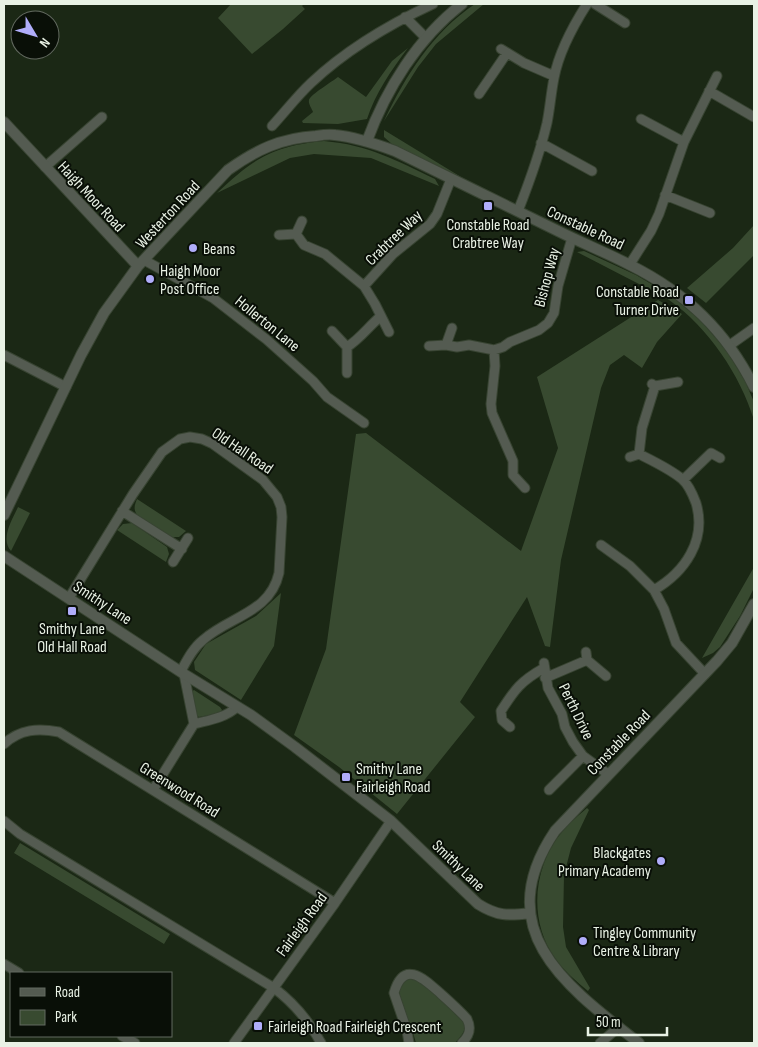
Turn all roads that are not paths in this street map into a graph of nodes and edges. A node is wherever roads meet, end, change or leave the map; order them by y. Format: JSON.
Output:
{"nodes":[{"id":1,"x":433,"y":4,"type":"edge"},
{"id":2,"x":462,"y":4,"type":"edge"},
{"id":3,"x":587,"y":4,"type":"edge"},
{"id":4,"x":595,"y":4,"type":"edge"},
{"id":5,"x":405,"y":17,"type":"junction"},
{"id":6,"x":625,"y":23,"type":"dead end"},
{"id":7,"x":426,"y":38,"type":"junction"},
{"id":8,"x":554,"y":76,"type":"junction"},
{"id":9,"x":717,"y":76,"type":"dead end"},
{"id":10,"x":709,"y":91,"type":"junction"},
{"id":11,"x":478,"y":94,"type":"dead end"},
{"id":12,"x":102,"y":117,"type":"dead end"},
{"id":13,"x":754,"y":117,"type":"edge"},
{"id":14,"x":641,"y":119,"type":"dead end"},
{"id":15,"x":4,"y":122,"type":"edge"},
{"id":16,"x":272,"y":126,"type":"dead end"},
{"id":17,"x":367,"y":141,"type":"junction"},
{"id":18,"x":684,"y":142,"type":"junction"},
{"id":19,"x":541,"y":143,"type":"junction"},
{"id":20,"x":45,"y":167,"type":"junction"},
{"id":21,"x":592,"y":171,"type":"dead end"},
{"id":22,"x":451,"y":179,"type":"junction"},
{"id":23,"x":665,"y":195,"type":"junction"},
{"id":24,"x":518,"y":212,"type":"junction"},
{"id":25,"x":710,"y":213,"type":"dead end"},
{"id":26,"x":302,"y":221,"type":"dead end"},
{"id":27,"x":296,"y":234,"type":"junction"},
{"id":28,"x":279,"y":235,"type":"dead end"},
{"id":29,"x":572,"y":238,"type":"junction"},
{"id":30,"x":141,"y":263,"type":"junction"},
{"id":31,"x":630,"y":264,"type":"junction"},
{"id":32,"x":364,"y":286,"type":"junction"},
{"id":33,"x":381,"y":316,"type":"junction"},
{"id":34,"x":452,"y":328,"type":"dead end"},
{"id":35,"x":754,"y":328,"type":"edge"},
{"id":36,"x":332,"y":331,"type":"dead end"},
{"id":37,"x":389,"y":332,"type":"dead end"},
{"id":38,"x":446,"y":345,"type":"junction"},
{"id":39,"x":429,"y":346,"type":"dead end"},
{"id":40,"x":730,"y":346,"type":"junction"},
{"id":41,"x":347,"y":347,"type":"junction"},
{"id":42,"x":494,"y":350,"type":"junction"},
{"id":43,"x":4,"y":355,"type":"edge"},
{"id":44,"x":347,"y":373,"type":"dead end"},
{"id":45,"x":678,"y":382,"type":"dead end"},
{"id":46,"x":66,"y":387,"type":"junction"},
{"id":47,"x":754,"y":387,"type":"edge"},
{"id":48,"x":364,"y":423,"type":"dead end"},
{"id":49,"x":720,"y":458,"type":"dead end"},
{"id":50,"x":503,"y":473,"type":"dead end"},
{"id":51,"x":514,"y":475,"type":"junction"},
{"id":52,"x":683,"y":480,"type":"junction"},
{"id":53,"x":525,"y":488,"type":"dead end"},
{"id":54,"x":122,"y":511,"type":"junction"},
{"id":55,"x":4,"y":515,"type":"edge"},
{"id":56,"x":188,"y":538,"type":"dead end"},
{"id":57,"x":601,"y":545,"type":"dead end"},
{"id":58,"x":182,"y":549,"type":"junction"},
{"id":59,"x":4,"y":556,"type":"edge"},
{"id":60,"x":173,"y":562,"type":"dead end"},
{"id":61,"x":654,"y":590,"type":"junction"},
{"id":62,"x":69,"y":598,"type":"junction"},
{"id":63,"x":754,"y":604,"type":"edge"},
{"id":64,"x":751,"y":618,"type":"edge"},
{"id":65,"x":544,"y":670,"type":"junction"},
{"id":66,"x":183,"y":673,"type":"junction"},
{"id":67,"x":705,"y":674,"type":"junction"},
{"id":68,"x":606,"y":676,"type":"dead end"},
{"id":69,"x":237,"y":707,"type":"junction"},
{"id":70,"x":194,"y":724,"type":"junction"},
{"id":71,"x":510,"y":727,"type":"dead end"},
{"id":72,"x":4,"y":744,"type":"edge"},
{"id":73,"x":583,"y":756,"type":"junction"},
{"id":74,"x":608,"y":774,"type":"junction"},
{"id":75,"x":153,"y":790,"type":"junction"},
{"id":76,"x":549,"y":790,"type":"dead end"},
{"id":77,"x":4,"y":821,"type":"edge"},
{"id":78,"x":391,"y":821,"type":"junction"},
{"id":79,"x":335,"y":903,"type":"junction"},
{"id":80,"x":530,"y":913,"type":"junction"},
{"id":81,"x":4,"y":964,"type":"edge"},
{"id":82,"x":17,"y":972,"type":"edge"},
{"id":83,"x":274,"y":988,"type":"junction"},
{"id":84,"x":618,"y":1027,"type":"junction"},
{"id":85,"x":124,"y":1037,"type":"edge"},
{"id":86,"x":135,"y":1043,"type":"edge"},
{"id":87,"x":234,"y":1043,"type":"edge"},
{"id":88,"x":321,"y":1043,"type":"edge"},
{"id":89,"x":406,"y":1043,"type":"edge"},
{"id":90,"x":462,"y":1043,"type":"edge"},
{"id":91,"x":600,"y":1043,"type":"edge"},
{"id":92,"x":639,"y":1043,"type":"edge"}],
"edges":[{"from":1,"to":5,"type":"street"},
{"from":2,"to":7,"type":"street"},
{"from":3,"to":8,"type":"street"},
{"from":4,"to":6,"type":"street"},
{"from":5,"to":7,"type":"street"},
{"from":5,"to":16,"type":"street"},
{"from":7,"to":17,"type":"street"},
{"from":8,"to":11,"type":"street"},
{"from":8,"to":19,"type":"street"},
{"from":9,"to":10,"type":"street"},
{"from":10,"to":13,"type":"street"},
{"from":10,"to":18,"type":"street"},
{"from":12,"to":20,"type":"street","name":"Haigh Moor Road"},
{"from":14,"to":18,"type":"street"},
{"from":15,"to":20,"type":"street","name":"Haigh Moor Road"},
{"from":17,"to":22,"type":"street","name":"Constable Road"},
{"from":17,"to":30,"type":"street","name":"Westerton Road"},
{"from":18,"to":23,"type":"street"},
{"from":19,"to":21,"type":"street"},
{"from":19,"to":24,"type":"street"},
{"from":20,"to":30,"type":"street","name":"Haigh Moor Road"},
{"from":22,"to":24,"type":"street","name":"Constable Road"},
{"from":22,"to":32,"type":"street","name":"Crabtree Way"},
{"from":23,"to":25,"type":"street"},
{"from":23,"to":31,"type":"street"},
{"from":24,"to":29,"type":"street","name":"Constable Road"},
{"from":26,"to":27,"type":"street"},
{"from":27,"to":28,"type":"street"},
{"from":27,"to":32,"type":"street"},
{"from":29,"to":31,"type":"street","name":"Constable Road"},
{"from":29,"to":42,"type":"street","name":"Bishop Way"},
{"from":30,"to":46,"type":"street","name":"Westerton Road"},
{"from":30,"to":48,"type":"street","name":"Hollerton Lane"},
{"from":31,"to":40,"type":"street","name":"Constable Road"},
{"from":32,"to":33,"type":"street"},
{"from":33,"to":37,"type":"street"},
{"from":33,"to":41,"type":"street"},
{"from":34,"to":38,"type":"street"},
{"from":35,"to":40,"type":"street"},
{"from":36,"to":41,"type":"street"},
{"from":38,"to":39,"type":"street"},
{"from":38,"to":42,"type":"street"},
{"from":40,"to":47,"type":"street","name":"Constable Road"},
{"from":41,"to":44,"type":"street"},
{"from":42,"to":51,"type":"street"},
{"from":43,"to":46,"type":"street"},
{"from":45,"to":52,"type":"street"},
{"from":46,"to":55,"type":"street","name":"Westerton Road"},
{"from":49,"to":52,"type":"street"},
{"from":50,"to":51,"type":"street"},
{"from":51,"to":53,"type":"street"},
{"from":52,"to":61,"type":"street"},
{"from":54,"to":58,"type":"street"},
{"from":54,"to":62,"type":"street","name":"Old Hall Road"},
{"from":54,"to":66,"type":"street","name":"Old Hall Road"},
{"from":56,"to":58,"type":"street"},
{"from":57,"to":61,"type":"street"},
{"from":58,"to":60,"type":"street"},
{"from":59,"to":62,"type":"street","name":"Smithy Lane"},
{"from":61,"to":67,"type":"street"},
{"from":62,"to":66,"type":"street","name":"Smithy Lane"},
{"from":63,"to":64,"type":"street","name":"Constable Road"},
{"from":64,"to":67,"type":"street","name":"Constable Road"},
{"from":65,"to":68,"type":"street","name":"Perth Drive"},
{"from":65,"to":71,"type":"street","name":"Perth Drive"},
{"from":65,"to":73,"type":"street","name":"Perth Drive"},
{"from":66,"to":69,"type":"street","name":"Smithy Lane"},
{"from":66,"to":70,"type":"street"},
{"from":67,"to":74,"type":"street","name":"Constable Road"},
{"from":69,"to":70,"type":"street"},
{"from":69,"to":78,"type":"street","name":"Smithy Lane"},
{"from":70,"to":75,"type":"street"},
{"from":72,"to":75,"type":"street","name":"Greenwood Road"},
{"from":73,"to":74,"type":"street","name":"Perth Drive"},
{"from":73,"to":76,"type":"street","name":"Perth Drive"},
{"from":74,"to":80,"type":"street","name":"Constable Road"},
{"from":75,"to":79,"type":"street","name":"Greenwood Road"},
{"from":77,"to":83,"type":"street"},
{"from":78,"to":79,"type":"street","name":"Fairleigh Road"},
{"from":78,"to":80,"type":"street","name":"Smithy Lane"},
{"from":79,"to":83,"type":"street","name":"Fairleigh Road"},
{"from":80,"to":84,"type":"street"},
{"from":81,"to":82,"type":"street"},
{"from":83,"to":87,"type":"street","name":"Fairleigh Road"},
{"from":83,"to":88,"type":"street"},
{"from":84,"to":91,"type":"street"},
{"from":84,"to":92,"type":"street"},
{"from":85,"to":86,"type":"street"},
{"from":89,"to":90,"type":"street"}]}
